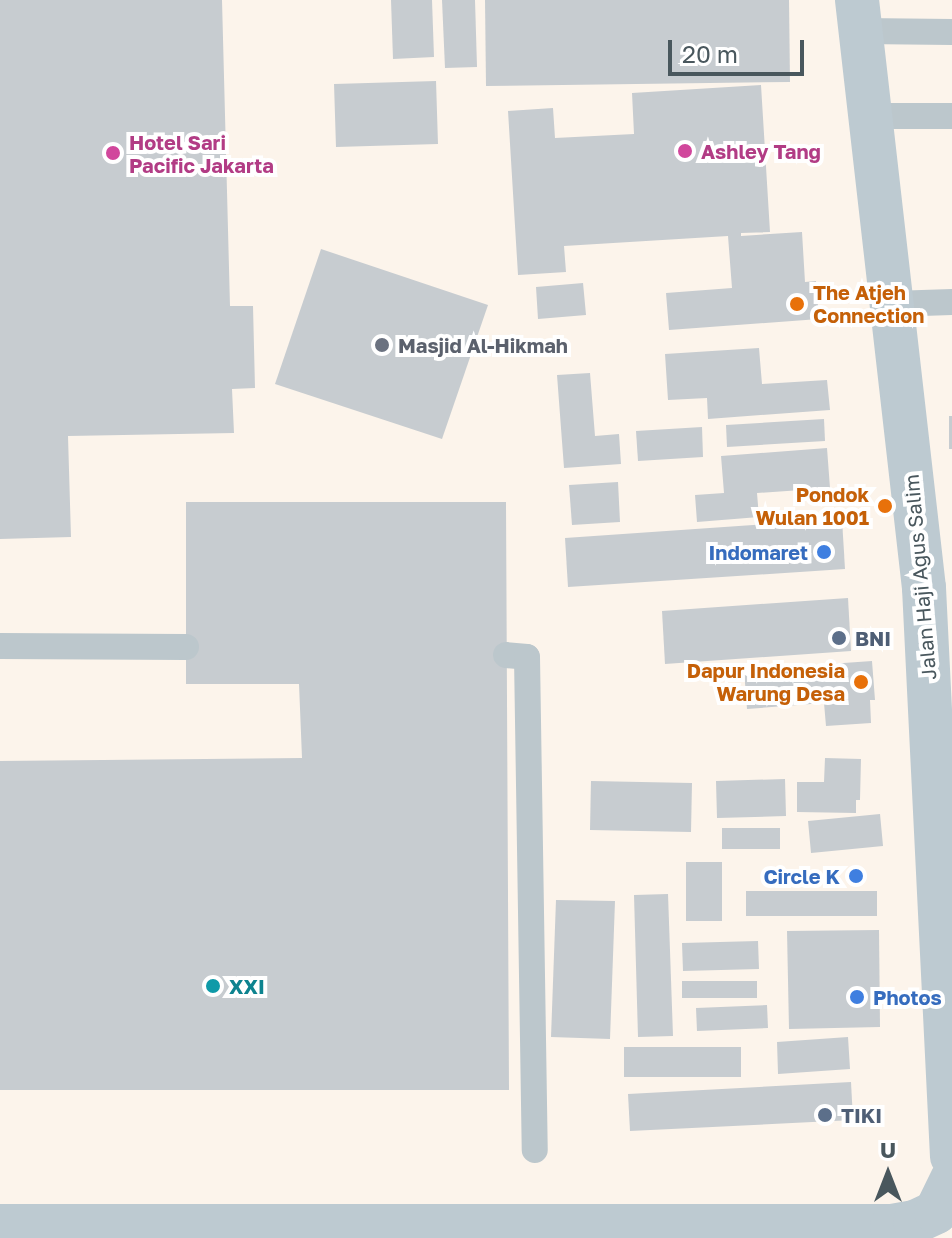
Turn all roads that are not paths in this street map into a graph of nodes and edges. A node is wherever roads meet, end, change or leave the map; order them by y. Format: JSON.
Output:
{"nodes":[{"id":1,"x":859,"y":15,"type":"edge"},
{"id":2,"x":952,"y":32,"type":"edge"},
{"id":3,"x":871,"y":116,"type":"junction"},
{"id":4,"x":952,"y":116,"type":"edge"},
{"id":5,"x":952,"y":302,"type":"edge"},
{"id":6,"x":892,"y":304,"type":"junction"},
{"id":7,"x":0,"y":646,"type":"edge"},
{"id":8,"x":186,"y":647,"type":"dead end"},
{"id":9,"x":506,"y":655,"type":"dead end"},
{"id":10,"x":535,"y":1150,"type":"dead end"},
{"id":11,"x":952,"y":1156,"type":"edge"},
{"id":12,"x":952,"y":1179,"type":"edge"},
{"id":13,"x":0,"y":1226,"type":"edge"}],
"edges":[{"from":1,"to":2,"type":"lane"},
{"from":1,"to":3,"type":"street","name":"Jalan Haji Agus Salim"},
{"from":3,"to":4,"type":"lane"},
{"from":3,"to":6,"type":"street","name":"Jalan Haji Agus Salim"},
{"from":5,"to":6,"type":"lane"},
{"from":6,"to":11,"type":"street","name":"Jalan Haji Agus Salim"},
{"from":7,"to":8,"type":"lane"},
{"from":9,"to":10,"type":"lane"},
{"from":12,"to":13,"type":"street"}]}
